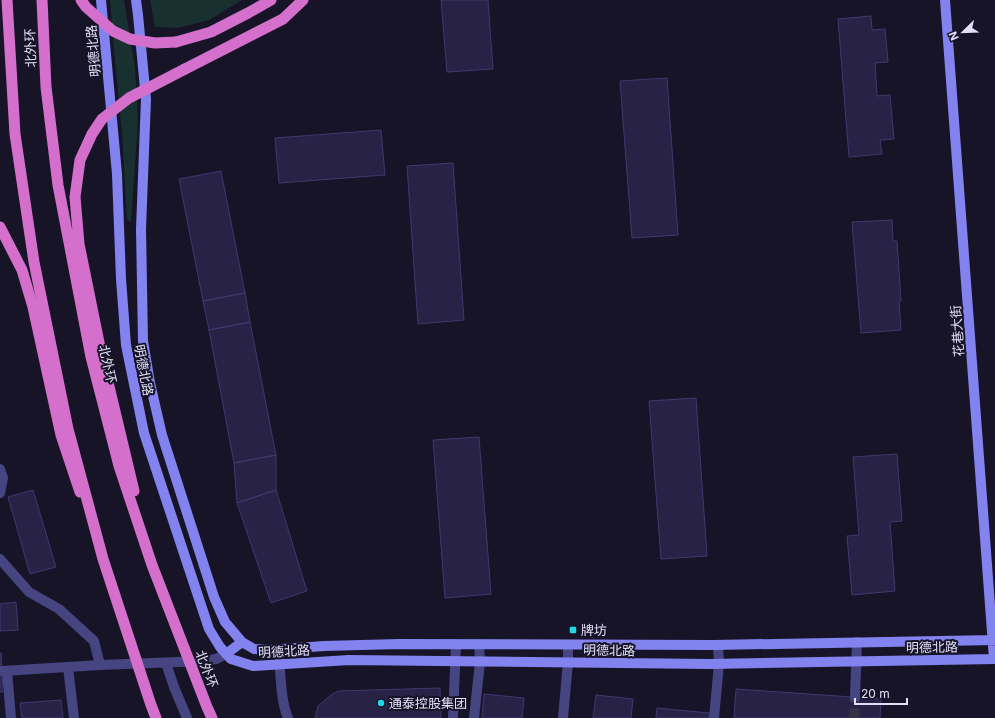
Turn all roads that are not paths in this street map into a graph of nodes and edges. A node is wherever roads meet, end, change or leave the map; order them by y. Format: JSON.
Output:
{"nodes":[{"id":1,"x":7,"y":0,"type":"edge"},
{"id":2,"x":42,"y":0,"type":"edge"},
{"id":3,"x":81,"y":0,"type":"edge"},
{"id":4,"x":101,"y":0,"type":"edge"},
{"id":5,"x":136,"y":0,"type":"edge"},
{"id":6,"x":271,"y":0,"type":"edge"},
{"id":7,"x":303,"y":0,"type":"edge"},
{"id":8,"x":945,"y":0,"type":"edge"},
{"id":9,"x":0,"y":227,"type":"edge"},
{"id":10,"x":0,"y":469,"type":"edge"},
{"id":11,"x":0,"y":493,"type":"edge"},
{"id":12,"x":0,"y":558,"type":"edge"},
{"id":13,"x":103,"y":559,"type":"junction"},
{"id":14,"x":152,"y":565,"type":"junction"},
{"id":15,"x":994,"y":640,"type":"edge"},
{"id":16,"x":242,"y":642,"type":"junction"},
{"id":17,"x":857,"y":642,"type":"junction"},
{"id":18,"x":456,"y":644,"type":"junction"},
{"id":19,"x":479,"y":644,"type":"junction"},
{"id":20,"x":568,"y":644,"type":"junction"},
{"id":21,"x":718,"y":645,"type":"junction"},
{"id":22,"x":278,"y":650,"type":"junction"},
{"id":23,"x":226,"y":654,"type":"junction"},
{"id":24,"x":995,"y":659,"type":"edge"},
{"id":25,"x":456,"y":661,"type":"junction"},
{"id":26,"x":480,"y":662,"type":"junction"},
{"id":27,"x":568,"y":662,"type":"junction"},
{"id":28,"x":856,"y":662,"type":"junction"},
{"id":29,"x":166,"y":663,"type":"junction"},
{"id":30,"x":280,"y":664,"type":"junction"},
{"id":31,"x":719,"y":664,"type":"junction"},
{"id":32,"x":100,"y":666,"type":"junction"},
{"id":33,"x":68,"y":667,"type":"junction"},
{"id":34,"x":855,"y":697,"type":"tunnel mouth"},
{"id":35,"x":11,"y":718,"type":"edge"},
{"id":36,"x":74,"y":718,"type":"edge"},
{"id":37,"x":156,"y":718,"type":"edge"},
{"id":38,"x":187,"y":718,"type":"edge"},
{"id":39,"x":212,"y":718,"type":"edge"},
{"id":40,"x":288,"y":718,"type":"edge"},
{"id":41,"x":453,"y":718,"type":"edge"},
{"id":42,"x":474,"y":718,"type":"edge"},
{"id":43,"x":563,"y":718,"type":"edge"},
{"id":44,"x":714,"y":718,"type":"edge"}],
"edges":[{"from":1,"to":13,"type":"highway","name":"北外环","bridge":true},
{"from":2,"to":14,"type":"highway","name":"北外环","bridge":true},
{"from":3,"to":6,"type":"highway","bridge":true},
{"from":4,"to":23,"type":"main road","name":"明德北路"},
{"from":5,"to":16,"type":"main road","name":"明德北路"},
{"from":7,"to":14,"type":"highway","bridge":true},
{"from":8,"to":15,"type":"main road","name":"花巷大街"},
{"from":9,"to":13,"type":"highway","bridge":true},
{"from":10,"to":11,"type":"street"},
{"from":12,"to":32,"type":"street"},
{"from":13,"to":37,"type":"highway","name":"北外环","bridge":true},
{"from":14,"to":39,"type":"highway","name":"北外环","bridge":true},
{"from":15,"to":17,"type":"main road","name":"明德北路"},
{"from":15,"to":24,"type":"main road","name":"花巷大街"},
{"from":16,"to":22,"type":"main road","name":"明德北路"},
{"from":16,"to":23,"type":"main road"},
{"from":17,"to":21,"type":"main road","name":"明德北路"},
{"from":17,"to":28,"type":"street"},
{"from":18,"to":19,"type":"main road","name":"明德北路"},
{"from":18,"to":22,"type":"main road","name":"明德北路"},
{"from":18,"to":25,"type":"street"},
{"from":19,"to":20,"type":"main road","name":"明德北路"},
{"from":19,"to":26,"type":"street"},
{"from":20,"to":21,"type":"main road","name":"明德北路"},
{"from":20,"to":27,"type":"street"},
{"from":21,"to":31,"type":"street"},
{"from":22,"to":30,"type":"street"},
{"from":23,"to":29,"type":"street"},
{"from":23,"to":30,"type":"main road","name":"明德北路"},
{"from":24,"to":28,"type":"main road","name":"明德北路"},
{"from":25,"to":26,"type":"main road","name":"明德北路"},
{"from":25,"to":30,"type":"main road","name":"明德北路"},
{"from":25,"to":41,"type":"street"},
{"from":26,"to":27,"type":"main road","name":"明德北路"},
{"from":26,"to":42,"type":"street"},
{"from":27,"to":31,"type":"main road","name":"明德北路"},
{"from":27,"to":43,"type":"street"},
{"from":28,"to":31,"type":"main road","name":"明德北路"},
{"from":28,"to":34,"type":"street"},
{"from":29,"to":32,"type":"street"},
{"from":29,"to":38,"type":"street"},
{"from":30,"to":40,"type":"street"},
{"from":31,"to":44,"type":"street"},
{"from":32,"to":33,"type":"street"},
{"from":33,"to":35,"type":"street"},
{"from":33,"to":36,"type":"street"}]}
